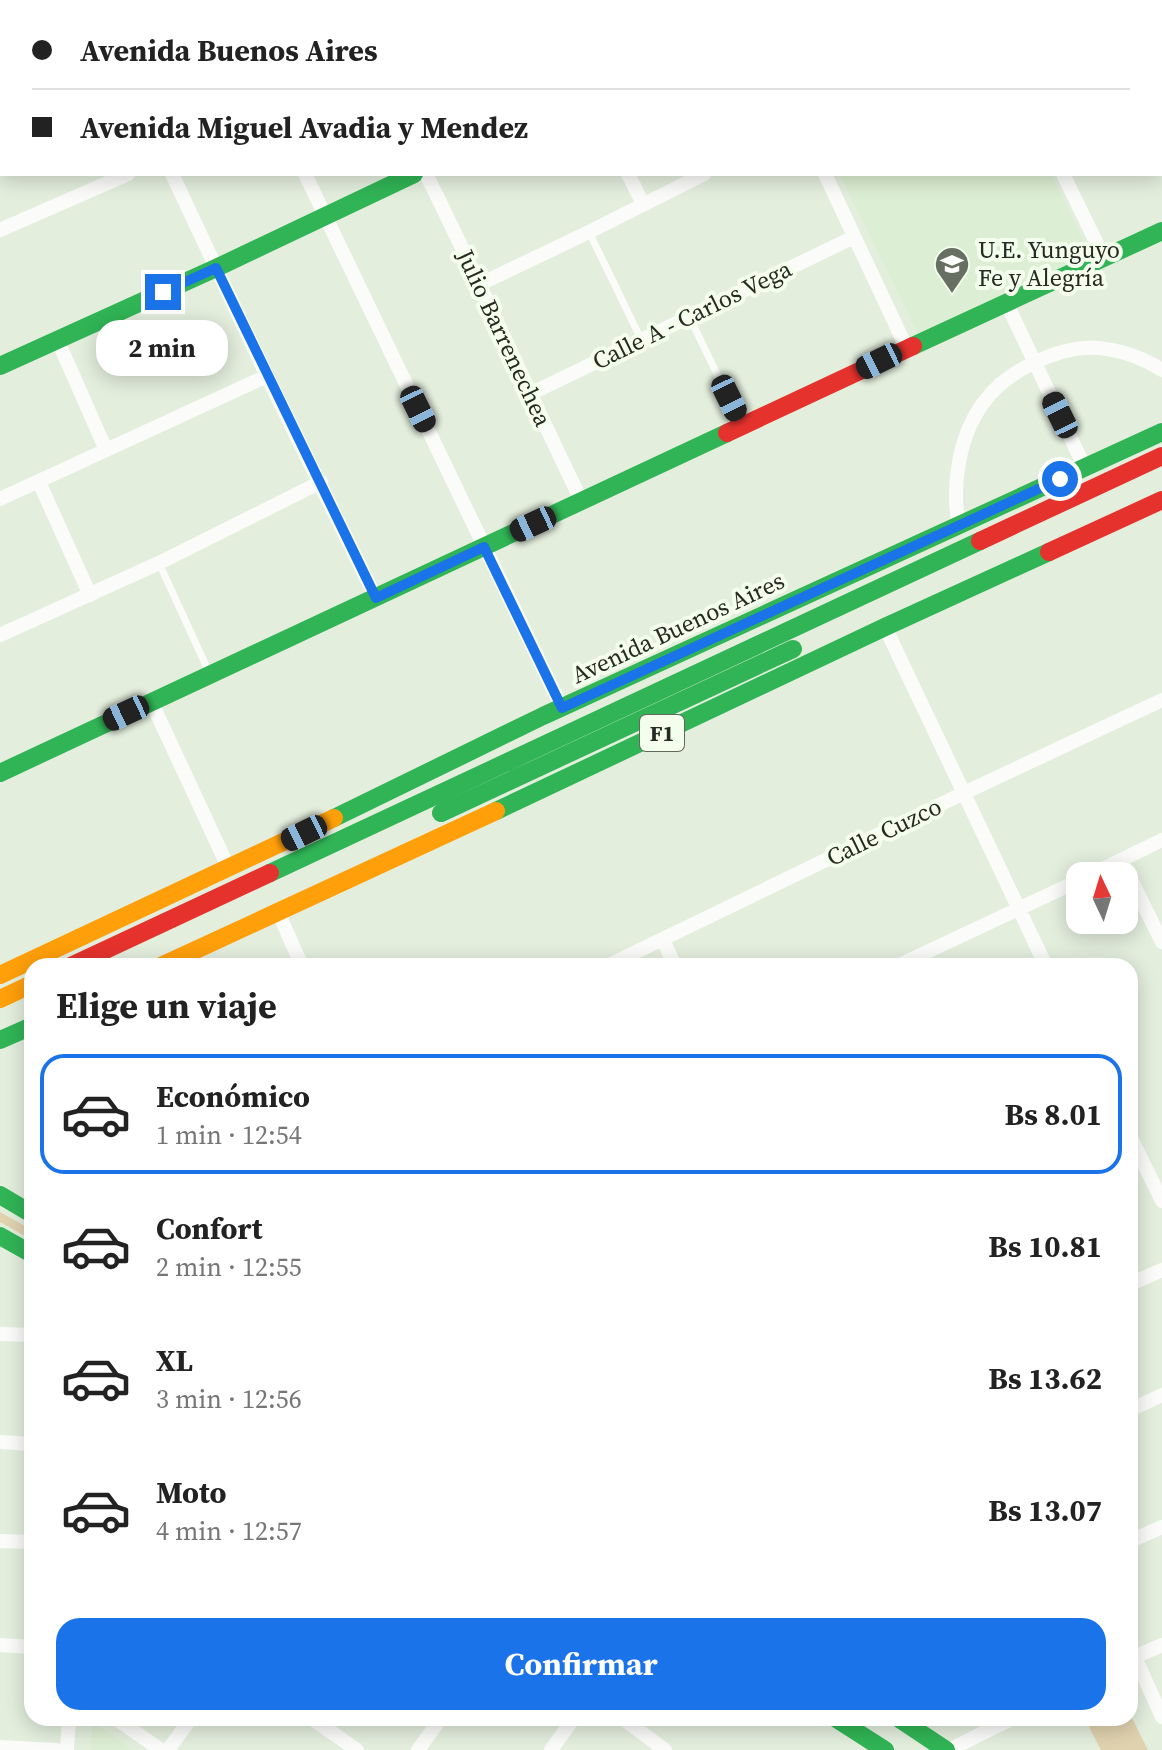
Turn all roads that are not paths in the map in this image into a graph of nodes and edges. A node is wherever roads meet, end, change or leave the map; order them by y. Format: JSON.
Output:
{"nodes":[{"id":1,"x":123,"y":176,"type":"edge"},
{"id":2,"x":173,"y":176,"type":"edge"},
{"id":3,"x":306,"y":176,"type":"edge"},
{"id":4,"x":410,"y":176,"type":"edge"},
{"id":5,"x":427,"y":176,"type":"edge"},
{"id":6,"x":629,"y":176,"type":"edge"},
{"id":7,"x":700,"y":176,"type":"edge"},
{"id":8,"x":826,"y":176,"type":"edge"},
{"id":9,"x":1064,"y":176,"type":"edge"},
{"id":10,"x":643,"y":204,"type":"junction"},
{"id":11,"x":325,"y":216,"type":"junction"},
{"id":12,"x":0,"y":230,"type":"edge"},
{"id":13,"x":1162,"y":231,"type":"edge"},
{"id":14,"x":589,"y":232,"type":"junction"},
{"id":15,"x":854,"y":237,"type":"junction"},
{"id":16,"x":1104,"y":258,"type":"junction"},
{"id":17,"x":216,"y":268,"type":"junction"},
{"id":18,"x":480,"y":284,"type":"junction"},
{"id":19,"x":1007,"y":304,"type":"junction"},
{"id":20,"x":689,"y":316,"type":"junction"},
{"id":21,"x":641,"y":339,"type":"junction"},
{"id":22,"x":58,"y":341,"type":"junction"},
{"id":23,"x":907,"y":349,"type":"junction"},
{"id":24,"x":1035,"y":362,"type":"junction"},
{"id":25,"x":0,"y":366,"type":"edge"},
{"id":26,"x":1162,"y":370,"type":"edge"},
{"id":27,"x":267,"y":376,"type":"junction"},
{"id":28,"x":530,"y":394,"type":"junction"},
{"id":29,"x":742,"y":426,"type":"junction"},
{"id":30,"x":1162,"y":432,"type":"edge"},
{"id":31,"x":106,"y":450,"type":"junction"},
{"id":32,"x":1162,"y":456,"type":"edge"},
{"id":33,"x":1085,"y":468,"type":"junction"},
{"id":34,"x":1162,"y":475,"type":"edge"},
{"id":35,"x":39,"y":482,"type":"junction"},
{"id":36,"x":321,"y":482,"type":"junction"},
{"id":37,"x":0,"y":499,"type":"edge"},
{"id":38,"x":1162,"y":500,"type":"edge"},
{"id":39,"x":582,"y":502,"type":"junction"},
{"id":40,"x":1080,"y":514,"type":"dead end"},
{"id":41,"x":959,"y":526,"type":"junction"},
{"id":42,"x":484,"y":547,"type":"junction"},
{"id":43,"x":159,"y":563,"type":"junction"},
{"id":44,"x":90,"y":595,"type":"junction"},
{"id":45,"x":376,"y":598,"type":"junction"},
{"id":46,"x":885,"y":627,"type":"junction"},
{"id":47,"x":0,"y":635,"type":"edge"},
{"id":48,"x":804,"y":644,"type":"dead end"},
{"id":49,"x":210,"y":675,"type":"junction"},
{"id":50,"x":1162,"y":700,"type":"edge"},
{"id":51,"x":151,"y":701,"type":"junction"},
{"id":52,"x":562,"y":708,"type":"junction"},
{"id":53,"x":0,"y":773,"type":"edge"},
{"id":54,"x":964,"y":793,"type":"junction"},
{"id":55,"x":424,"y":821,"type":"dead end"},
{"id":56,"x":395,"y":834,"type":"dead end"},
{"id":57,"x":1162,"y":840,"type":"edge"},
{"id":58,"x":1121,"y":860,"type":"junction"},
{"id":59,"x":1117,"y":862,"type":"edge"},
{"id":60,"x":229,"y":869,"type":"junction"},
{"id":61,"x":1066,"y":887,"type":"edge"},
{"id":62,"x":1018,"y":909,"type":"junction"},
{"id":63,"x":278,"y":912,"type":"junction"},
{"id":64,"x":663,"y":940,"type":"junction"},
{"id":65,"x":1162,"y":942,"type":"edge"},
{"id":66,"x":37,"y":958,"type":"edge"},
{"id":67,"x":88,"y":958,"type":"edge"},
{"id":68,"x":128,"y":958,"type":"edge"},
{"id":69,"x":178,"y":958,"type":"edge"},
{"id":70,"x":298,"y":958,"type":"edge"},
{"id":71,"x":624,"y":958,"type":"edge"},
{"id":72,"x":671,"y":958,"type":"edge"},
{"id":73,"x":914,"y":958,"type":"edge"},
{"id":74,"x":1042,"y":958,"type":"edge"},
{"id":75,"x":24,"y":964,"type":"edge"},
{"id":76,"x":0,"y":975,"type":"edge"},
{"id":77,"x":24,"y":988,"type":"edge"},
{"id":78,"x":0,"y":999,"type":"edge"},
{"id":79,"x":24,"y":1007,"type":"edge"},
{"id":80,"x":0,"y":1018,"type":"edge"},
{"id":81,"x":24,"y":1030,"type":"edge"},
{"id":82,"x":0,"y":1040,"type":"edge"},
{"id":83,"x":1138,"y":1152,"type":"edge"},
{"id":84,"x":0,"y":1195,"type":"edge"},
{"id":85,"x":1162,"y":1201,"type":"edge"},
{"id":86,"x":24,"y":1209,"type":"edge"},
{"id":87,"x":0,"y":1236,"type":"edge"},
{"id":88,"x":24,"y":1250,"type":"edge"},
{"id":89,"x":1162,"y":1270,"type":"edge"},
{"id":90,"x":1138,"y":1280,"type":"edge"},
{"id":91,"x":0,"y":1334,"type":"edge"},
{"id":92,"x":24,"y":1335,"type":"edge"},
{"id":93,"x":1162,"y":1395,"type":"edge"},
{"id":94,"x":1138,"y":1406,"type":"edge"},
{"id":95,"x":0,"y":1442,"type":"edge"},
{"id":96,"x":24,"y":1444,"type":"edge"},
{"id":97,"x":1162,"y":1527,"type":"edge"},
{"id":98,"x":1138,"y":1538,"type":"edge"},
{"id":99,"x":0,"y":1541,"type":"edge"},
{"id":100,"x":24,"y":1542,"type":"edge"},
{"id":101,"x":0,"y":1645,"type":"edge"},
{"id":102,"x":1162,"y":1645,"type":"edge"},
{"id":103,"x":24,"y":1646,"type":"edge"},
{"id":104,"x":1138,"y":1655,"type":"edge"},
{"id":105,"x":1138,"y":1670,"type":"edge"},
{"id":106,"x":1162,"y":1717,"type":"edge"},
{"id":107,"x":68,"y":1726,"type":"edge"},
{"id":108,"x":126,"y":1726,"type":"edge"},
{"id":109,"x":185,"y":1726,"type":"edge"},
{"id":110,"x":326,"y":1726,"type":"edge"},
{"id":111,"x":435,"y":1726,"type":"edge"},
{"id":112,"x":568,"y":1726,"type":"edge"},
{"id":113,"x":633,"y":1726,"type":"edge"},
{"id":114,"x":848,"y":1726,"type":"edge"},
{"id":115,"x":910,"y":1726,"type":"edge"},
{"id":116,"x":997,"y":1726,"type":"edge"},
{"id":117,"x":0,"y":1747,"type":"edge"},
{"id":118,"x":56,"y":1750,"type":"edge"},
{"id":119,"x":67,"y":1750,"type":"edge"},
{"id":120,"x":161,"y":1750,"type":"edge"},
{"id":121,"x":168,"y":1750,"type":"edge"},
{"id":122,"x":357,"y":1750,"type":"edge"},
{"id":123,"x":418,"y":1750,"type":"edge"},
{"id":124,"x":551,"y":1750,"type":"edge"},
{"id":125,"x":665,"y":1750,"type":"edge"},
{"id":126,"x":885,"y":1750,"type":"edge"},
{"id":127,"x":948,"y":1750,"type":"edge"}],
"edges":[{"from":1,"to":12,"type":"street"},
{"from":2,"to":17,"type":"street"},
{"from":3,"to":11,"type":"street"},
{"from":4,"to":11,"type":"main road"},
{"from":5,"to":18,"type":"street","name":"Julio Barrenechea"},
{"from":6,"to":10,"type":"street"},
{"from":7,"to":10,"type":"street"},
{"from":8,"to":15,"type":"street"},
{"from":9,"to":16,"type":"street"},
{"from":10,"to":14,"type":"street"},
{"from":11,"to":17,"type":"main road"},
{"from":11,"to":42,"type":"street"},
{"from":13,"to":16,"type":"main road"},
{"from":14,"to":18,"type":"street"},
{"from":14,"to":21,"type":"lane"},
{"from":15,"to":20,"type":"street","name":"Calle A - Carlos Vega"},
{"from":15,"to":23,"type":"street"},
{"from":16,"to":19,"type":"main road"},
{"from":17,"to":22,"type":"main road"},
{"from":17,"to":27,"type":"street"},
{"from":18,"to":28,"type":"street","name":"Julio Barrenechea"},
{"from":19,"to":23,"type":"main road"},
{"from":19,"to":24,"type":"street"},
{"from":20,"to":21,"type":"street","name":"Calle A - Carlos Vega"},
{"from":20,"to":29,"type":"lane"},
{"from":21,"to":28,"type":"street","name":"Calle A - Carlos Vega"},
{"from":22,"to":25,"type":"main road"},
{"from":22,"to":31,"type":"street"},
{"from":23,"to":29,"type":"main road"},
{"from":24,"to":26,"type":"street"},
{"from":24,"to":33,"type":"street"},
{"from":24,"to":41,"type":"street"},
{"from":27,"to":31,"type":"street"},
{"from":27,"to":36,"type":"street"},
{"from":28,"to":39,"type":"street","name":"Julio Barrenechea"},
{"from":29,"to":39,"type":"main road"},
{"from":30,"to":33,"type":"main road","name":"Avenida Buenos Aires"},
{"from":31,"to":35,"type":"street"},
{"from":32,"to":67,"type":"main road","name":"Avenida Buenos Aires","number":"F1"},
{"from":33,"to":41,"type":"main road","name":"Avenida Buenos Aires"},
{"from":34,"to":40,"type":"main road"},
{"from":35,"to":37,"type":"street"},
{"from":35,"to":44,"type":"street"},
{"from":36,"to":43,"type":"street"},
{"from":36,"to":45,"type":"street"},
{"from":38,"to":46,"type":"main road","number":"F1"},
{"from":39,"to":42,"type":"main road"},
{"from":41,"to":52,"type":"main road","name":"Avenida Buenos Aires"},
{"from":42,"to":45,"type":"main road"},
{"from":42,"to":52,"type":"street"},
{"from":43,"to":44,"type":"street"},
{"from":43,"to":49,"type":"lane"},
{"from":44,"to":47,"type":"street"},
{"from":45,"to":49,"type":"main road"},
{"from":46,"to":54,"type":"street"},
{"from":46,"to":63,"type":"main road","number":"F1"},
{"from":48,"to":55,"type":"main road","number":"F1"},
{"from":49,"to":51,"type":"main road"},
{"from":50,"to":54,"type":"street","name":"Calle Cuzco"},
{"from":51,"to":53,"type":"main road"},
{"from":51,"to":60,"type":"street"},
{"from":52,"to":60,"type":"main road","name":"Avenida Buenos Aires"},
{"from":54,"to":62,"type":"street"},
{"from":54,"to":64,"type":"street","name":"Calle Cuzco"},
{"from":56,"to":68,"type":"main road"},
{"from":57,"to":58,"type":"street"},
{"from":58,"to":59,"type":"street"},
{"from":58,"to":65,"type":"street"},
{"from":60,"to":66,"type":"main road","name":"Avenida Buenos Aires"},
{"from":61,"to":62,"type":"street"},
{"from":62,"to":73,"type":"street"},
{"from":62,"to":74,"type":"street"},
{"from":63,"to":69,"type":"main road","number":"F1"},
{"from":63,"to":70,"type":"street"},
{"from":64,"to":71,"type":"street","name":"Calle Cuzco"},
{"from":64,"to":72,"type":"street"},
{"from":75,"to":76,"type":"main road","name":"Avenida Buenos Aires"},
{"from":77,"to":78,"type":"main road"},
{"from":79,"to":80,"type":"main road"},
{"from":81,"to":82,"type":"main road"},
{"from":83,"to":85,"type":"street"},
{"from":84,"to":86,"type":"main road"},
{"from":87,"to":88,"type":"main road"},
{"from":89,"to":90,"type":"street"},
{"from":91,"to":92,"type":"street"},
{"from":93,"to":94,"type":"street"},
{"from":95,"to":96,"type":"street"},
{"from":97,"to":98,"type":"street"},
{"from":99,"to":100,"type":"street"},
{"from":101,"to":103,"type":"street"},
{"from":102,"to":104,"type":"street"},
{"from":105,"to":106,"type":"street"},
{"from":107,"to":119,"type":"street"},
{"from":108,"to":120,"type":"street"},
{"from":109,"to":121,"type":"street"},
{"from":110,"to":122,"type":"street"},
{"from":111,"to":123,"type":"street"},
{"from":112,"to":124,"type":"street"},
{"from":113,"to":125,"type":"street"},
{"from":114,"to":126,"type":"main road"},
{"from":115,"to":127,"type":"main road"},
{"from":116,"to":127,"type":"street"},
{"from":117,"to":118,"type":"street"}]}
